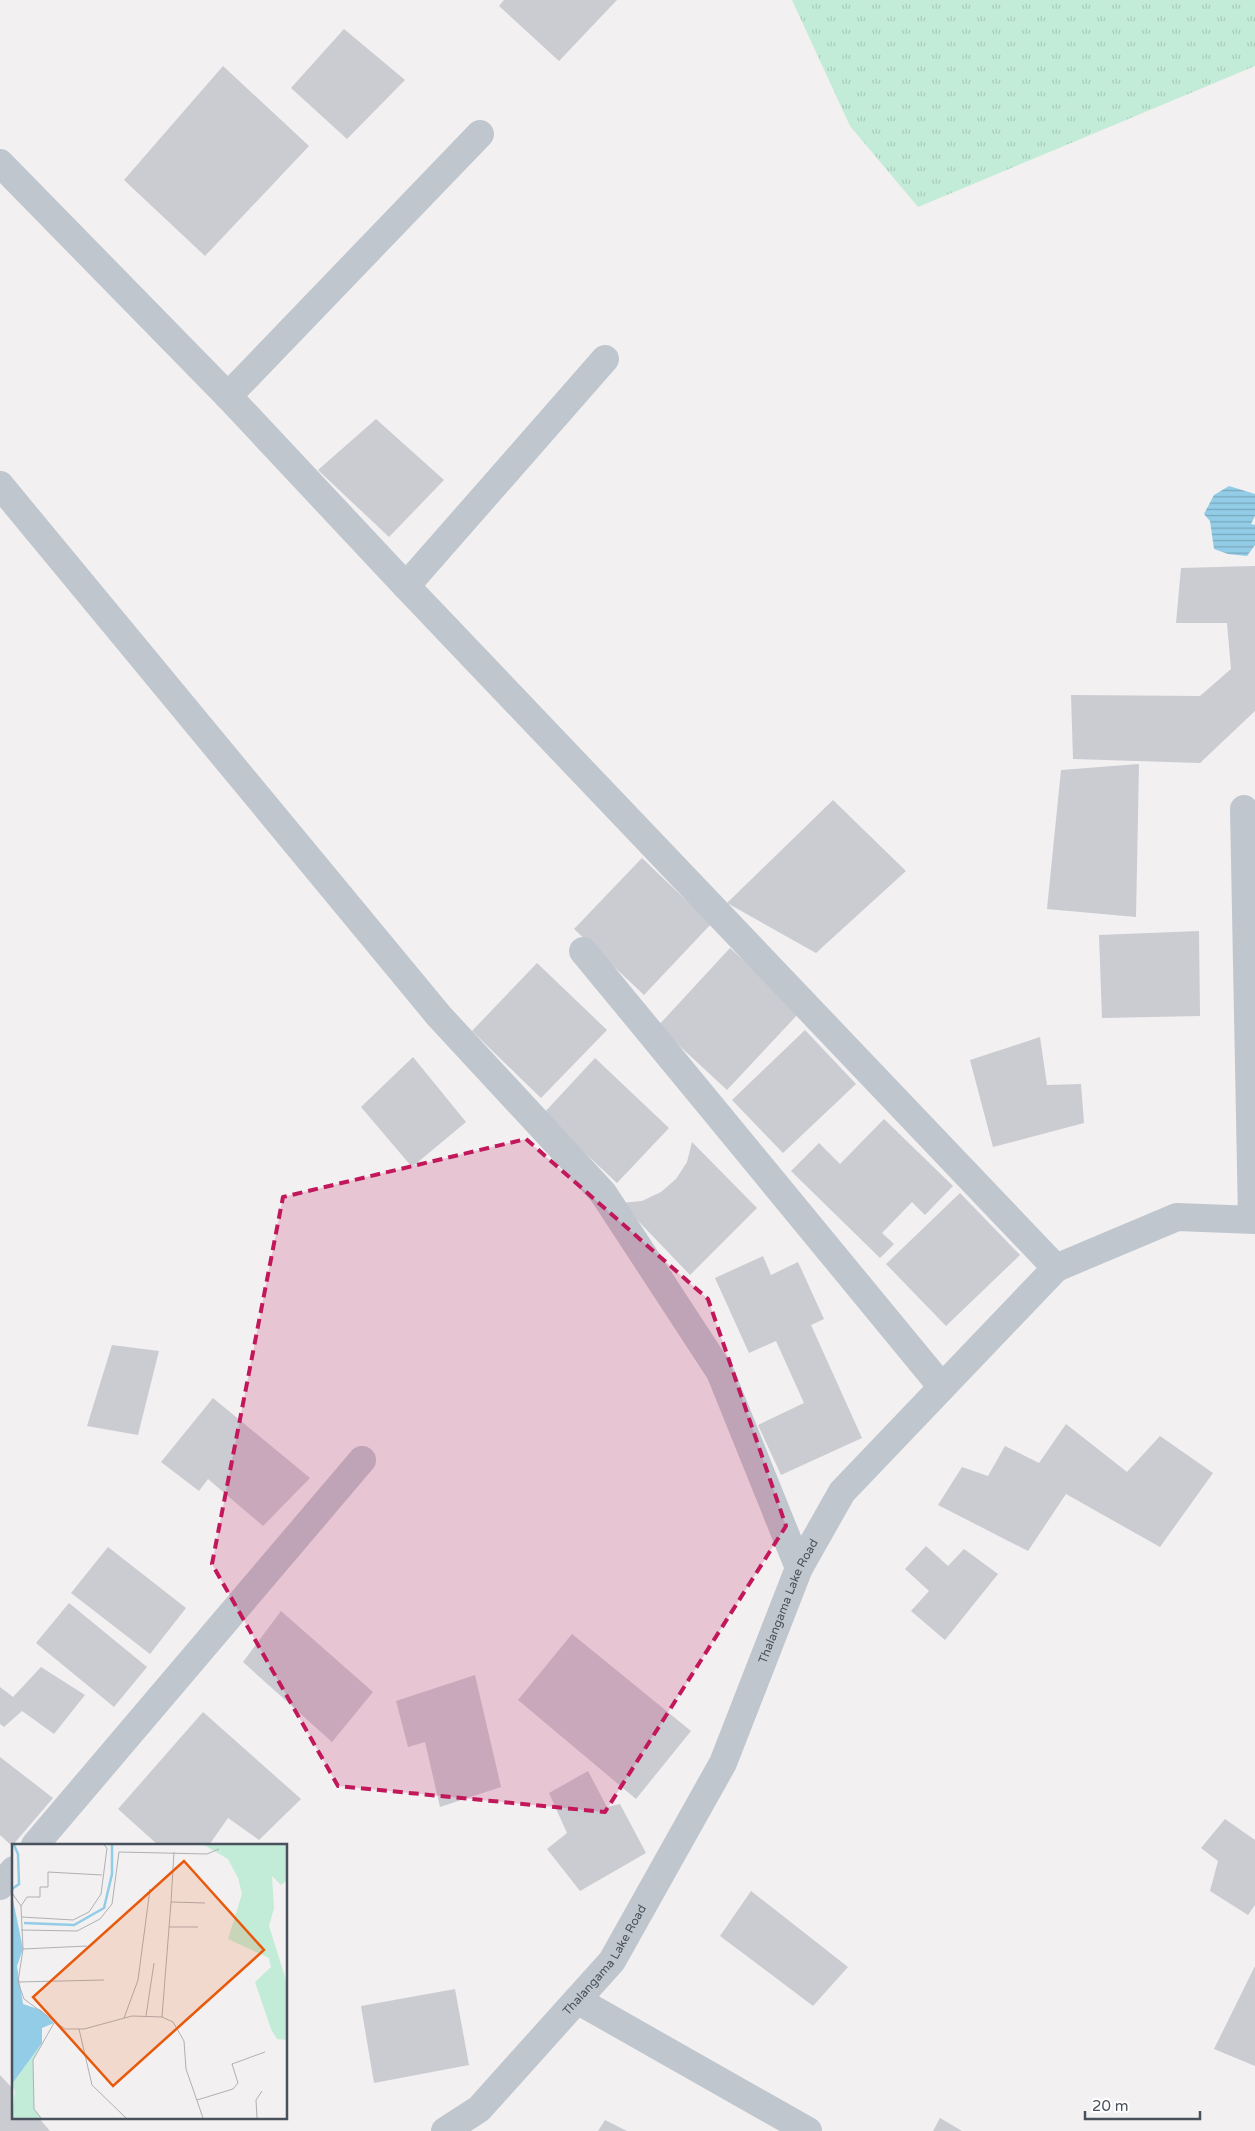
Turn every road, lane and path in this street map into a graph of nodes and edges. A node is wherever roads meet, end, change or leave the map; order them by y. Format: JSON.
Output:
{"nodes":[{"id":1,"x":480,"y":134,"type":"dead end"},
{"id":2,"x":0,"y":163,"type":"edge"},
{"id":3,"x":605,"y":359,"type":"dead end"},
{"id":4,"x":228,"y":396,"type":"junction"},
{"id":5,"x":0,"y":485,"type":"edge"},
{"id":6,"x":406,"y":586,"type":"junction"},
{"id":7,"x":1244,"y":809,"type":"dead end"},
{"id":8,"x":583,"y":952,"type":"dead end"},
{"id":9,"x":1254,"y":1220,"type":"edge"},
{"id":10,"x":1056,"y":1268,"type":"junction"},
{"id":11,"x":942,"y":1387,"type":"junction"},
{"id":12,"x":362,"y":1460,"type":"dead end"},
{"id":13,"x":799,"y":1568,"type":"junction"},
{"id":14,"x":36,"y":1844,"type":"edge"},
{"id":15,"x":12,"y":1872,"type":"edge"},
{"id":16,"x":0,"y":1886,"type":"edge"},
{"id":17,"x":577,"y":2000,"type":"junction"},
{"id":18,"x":445,"y":2131,"type":"edge"},
{"id":19,"x":808,"y":2131,"type":"edge"}],
"edges":[{"from":1,"to":4,"type":"street"},
{"from":2,"to":4,"type":"street"},
{"from":3,"to":6,"type":"street"},
{"from":4,"to":6,"type":"street"},
{"from":5,"to":13,"type":"street"},
{"from":6,"to":10,"type":"street"},
{"from":7,"to":9,"type":"street"},
{"from":8,"to":11,"type":"street"},
{"from":9,"to":10,"type":"street","name":"Thalangama Lake Road"},
{"from":10,"to":11,"type":"street","name":"Thalangama Lake Road"},
{"from":11,"to":13,"type":"street","name":"Thalangama Lake Road"},
{"from":12,"to":14,"type":"street"},
{"from":13,"to":17,"type":"street","name":"Thalangama Lake Road"},
{"from":15,"to":16,"type":"street"},
{"from":17,"to":18,"type":"street","name":"Thalangama Lake Road"},
{"from":17,"to":19,"type":"street"}]}
